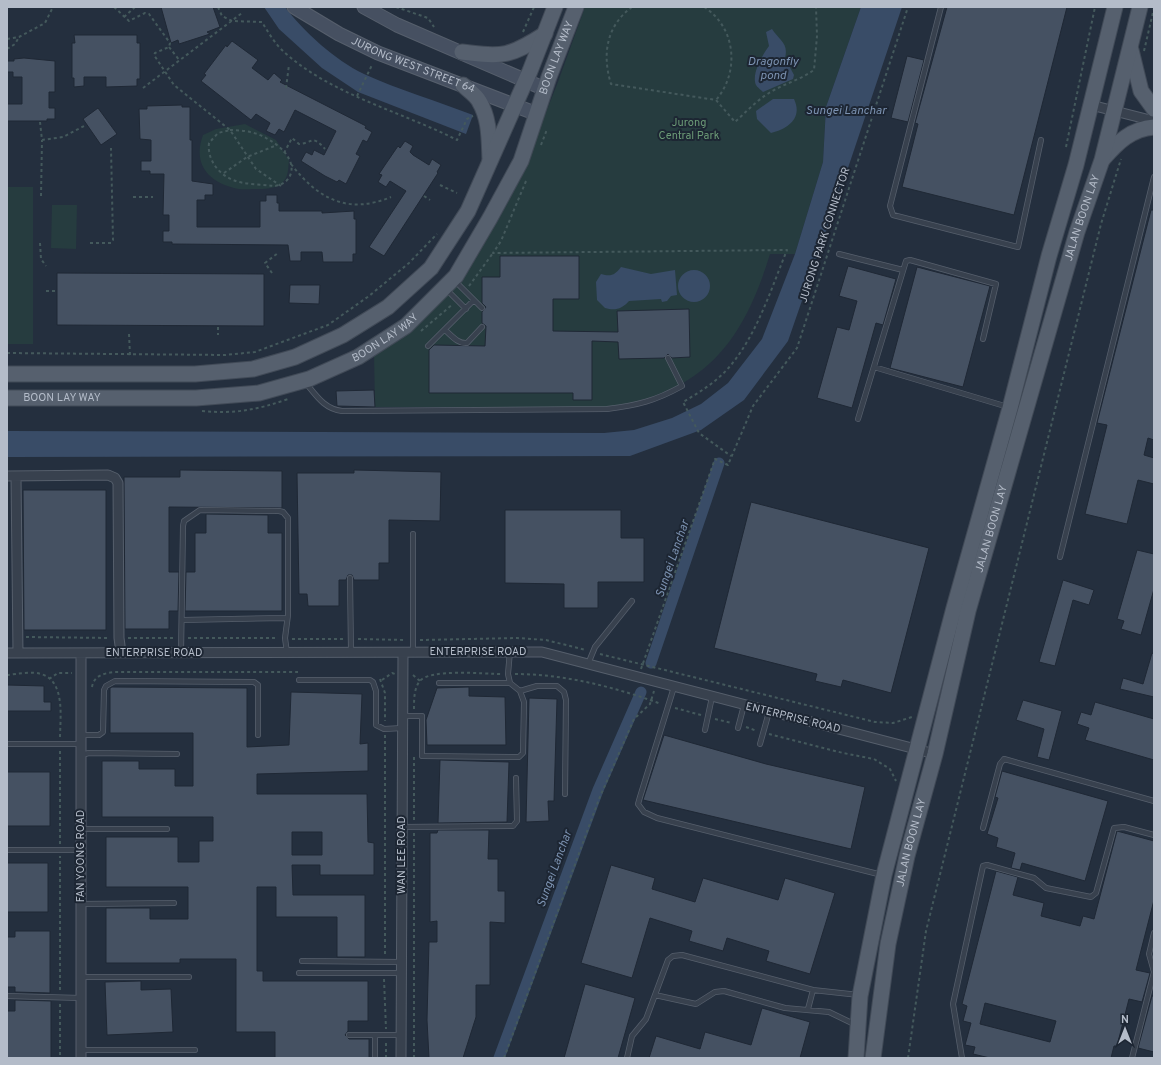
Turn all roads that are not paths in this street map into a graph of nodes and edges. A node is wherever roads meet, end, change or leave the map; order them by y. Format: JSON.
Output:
{"nodes":[{"id":1,"x":294,"y":7,"type":"edge"},
{"id":2,"x":364,"y":7,"type":"edge"},
{"id":3,"x":555,"y":7,"type":"edge"},
{"id":4,"x":576,"y":7,"type":"edge"},
{"id":5,"x":941,"y":7,"type":"edge"},
{"id":6,"x":1115,"y":7,"type":"edge"},
{"id":7,"x":1140,"y":7,"type":"edge"},
{"id":8,"x":545,"y":34,"type":"junction"},
{"id":9,"x":1132,"y":40,"type":"junction"},
{"id":10,"x":1106,"y":42,"type":"junction"},
{"id":11,"x":462,"y":52,"type":"junction"},
{"id":12,"x":526,"y":80,"type":"junction"},
{"id":13,"x":463,"y":85,"type":"junction"},
{"id":14,"x":545,"y":89,"type":"junction"},
{"id":15,"x":1091,"y":105,"type":"junction"},
{"id":16,"x":514,"y":106,"type":"junction"},
{"id":17,"x":1154,"y":109,"type":"edge"},
{"id":18,"x":1114,"y":111,"type":"junction"},
{"id":19,"x":537,"y":114,"type":"junction"},
{"id":20,"x":1154,"y":122,"type":"edge"},
{"id":21,"x":1154,"y":127,"type":"edge"},
{"id":22,"x":1042,"y":140,"type":"dead end"},
{"id":23,"x":1102,"y":160,"type":"junction"},
{"id":24,"x":490,"y":161,"type":"junction"},
{"id":25,"x":1154,"y":177,"type":"edge"},
{"id":26,"x":839,"y":254,"type":"dead end"},
{"id":27,"x":903,"y":270,"type":"junction"},
{"id":28,"x":448,"y":283,"type":"junction"},
{"id":29,"x":474,"y":300,"type":"junction"},
{"id":30,"x":466,"y":308,"type":"junction"},
{"id":31,"x":482,"y":308,"type":"dead end"},
{"id":32,"x":482,"y":327,"type":"dead end"},
{"id":33,"x":445,"y":330,"type":"junction"},
{"id":34,"x":983,"y":339,"type":"dead end"},
{"id":35,"x":428,"y":346,"type":"dead end"},
{"id":36,"x":668,"y":358,"type":"dead end"},
{"id":37,"x":874,"y":367,"type":"junction"},
{"id":38,"x":7,"y":374,"type":"edge"},
{"id":39,"x":304,"y":381,"type":"junction"},
{"id":40,"x":7,"y":398,"type":"edge"},
{"id":41,"x":1010,"y":408,"type":"junction"},
{"id":42,"x":858,"y":419,"type":"dead end"},
{"id":43,"x":11,"y":476,"type":"edge"},
{"id":44,"x":413,"y":534,"type":"dead end"},
{"id":45,"x":1060,"y":556,"type":"dead end"},
{"id":46,"x":350,"y":578,"type":"dead end"},
{"id":47,"x":632,"y":601,"type":"dead end"},
{"id":48,"x":286,"y":618,"type":"junction"},
{"id":49,"x":182,"y":620,"type":"junction"},
{"id":50,"x":510,"y":651,"type":"junction"},
{"id":51,"x":287,"y":652,"type":"junction"},
{"id":52,"x":351,"y":652,"type":"junction"},
{"id":53,"x":408,"y":652,"type":"junction"},
{"id":54,"x":7,"y":653,"type":"edge"},
{"id":55,"x":18,"y":653,"type":"junction"},
{"id":56,"x":81,"y":653,"type":"junction"},
{"id":57,"x":121,"y":653,"type":"junction"},
{"id":58,"x":181,"y":653,"type":"junction"},
{"id":59,"x":588,"y":664,"type":"junction"},
{"id":60,"x":299,"y":680,"type":"dead end"},
{"id":61,"x":439,"y":683,"type":"dead end"},
{"id":62,"x":510,"y":683,"type":"junction"},
{"id":63,"x":674,"y":687,"type":"junction"},
{"id":64,"x":520,"y":691,"type":"junction"},
{"id":65,"x":712,"y":697,"type":"junction"},
{"id":66,"x":744,"y":705,"type":"junction"},
{"id":67,"x":769,"y":712,"type":"junction"},
{"id":68,"x":403,"y":716,"type":"junction"},
{"id":69,"x":738,"y":726,"type":"road end"},
{"id":70,"x":403,"y":728,"type":"junction"},
{"id":71,"x":705,"y":730,"type":"dead end"},
{"id":72,"x":258,"y":735,"type":"dead end"},
{"id":73,"x":81,"y":739,"type":"junction"},
{"id":74,"x":7,"y":744,"type":"edge"},
{"id":75,"x":760,"y":744,"type":"dead end"},
{"id":76,"x":919,"y":748,"type":"junction"},
{"id":77,"x":177,"y":754,"type":"dead end"},
{"id":78,"x":935,"y":754,"type":"junction"},
{"id":79,"x":81,"y":755,"type":"junction"},
{"id":80,"x":516,"y":778,"type":"dead end"},
{"id":81,"x":565,"y":794,"type":"dead end"},
{"id":82,"x":1154,"y":801,"type":"edge"},
{"id":83,"x":402,"y":826,"type":"junction"},
{"id":84,"x":984,"y":828,"type":"dead end"},
{"id":85,"x":81,"y":829,"type":"junction"},
{"id":86,"x":167,"y":829,"type":"dead end"},
{"id":87,"x":1154,"y":835,"type":"edge"},
{"id":88,"x":7,"y":850,"type":"edge"},
{"id":89,"x":81,"y":850,"type":"junction"},
{"id":90,"x":884,"y":875,"type":"junction"},
{"id":91,"x":174,"y":903,"type":"dead end"},
{"id":92,"x":81,"y":904,"type":"junction"},
{"id":93,"x":1154,"y":933,"type":"edge"},
{"id":94,"x":302,"y":961,"type":"dead end"},
{"id":95,"x":402,"y":962,"type":"junction"},
{"id":96,"x":299,"y":973,"type":"dead end"},
{"id":97,"x":402,"y":973,"type":"junction"},
{"id":98,"x":81,"y":977,"type":"junction"},
{"id":99,"x":189,"y":977,"type":"dead end"},
{"id":100,"x":813,"y":990,"type":"junction"},
{"id":101,"x":655,"y":994,"type":"junction"},
{"id":102,"x":7,"y":996,"type":"edge"},
{"id":103,"x":860,"y":996,"type":"junction"},
{"id":104,"x":81,"y":998,"type":"junction"},
{"id":105,"x":808,"y":1009,"type":"junction"},
{"id":106,"x":858,"y":1026,"type":"junction"},
{"id":107,"x":349,"y":1035,"type":"dead end"},
{"id":108,"x":375,"y":1035,"type":"junction"},
{"id":109,"x":401,"y":1035,"type":"junction"},
{"id":110,"x":195,"y":1050,"type":"dead end"},
{"id":111,"x":81,"y":1054,"type":"edge"},
{"id":112,"x":375,"y":1058,"type":"edge"},
{"id":113,"x":401,"y":1058,"type":"edge"},
{"id":114,"x":627,"y":1058,"type":"edge"},
{"id":115,"x":856,"y":1058,"type":"edge"},
{"id":116,"x":873,"y":1058,"type":"edge"},
{"id":117,"x":962,"y":1058,"type":"edge"},
{"id":118,"x":1132,"y":1058,"type":"edge"}],
"edges":[{"from":1,"to":13,"type":"street","name":"JURONG WEST STREET 64"},
{"from":2,"to":11,"type":"street"},
{"from":3,"to":8,"type":"main road","name":"BOON LAY WAY"},
{"from":4,"to":14,"type":"main road","name":"BOON LAY WAY"},
{"from":5,"to":22,"type":"lane"},
{"from":6,"to":10,"type":"main road","name":"JALAN BOON LAY"},
{"from":7,"to":9,"type":"main road","name":"JALAN BOON LAY"},
{"from":8,"to":11,"type":"main road"},
{"from":8,"to":12,"type":"main road","name":"BOON LAY WAY"},
{"from":9,"to":10,"type":"main road"},
{"from":9,"to":17,"type":"main road"},
{"from":9,"to":18,"type":"main road","name":"JALAN BOON LAY"},
{"from":10,"to":15,"type":"main road","name":"JALAN BOON LAY"},
{"from":11,"to":12,"type":"street"},
{"from":12,"to":14,"type":"street"},
{"from":12,"to":16,"type":"main road","name":"BOON LAY WAY"},
{"from":13,"to":16,"type":"street","name":"JURONG WEST STREET 64"},
{"from":13,"to":24,"type":"main road"},
{"from":14,"to":19,"type":"main road","name":"BOON LAY WAY"},
{"from":15,"to":18,"type":"street"},
{"from":15,"to":41,"type":"main road","name":"JALAN BOON LAY"},
{"from":16,"to":19,"type":"street","name":"JURONG WEST STREET 64"},
{"from":16,"to":24,"type":"main road","name":"BOON LAY WAY"},
{"from":18,"to":20,"type":"street"},
{"from":18,"to":23,"type":"main road","name":"JALAN BOON LAY"},
{"from":19,"to":28,"type":"main road","name":"BOON LAY WAY"},
{"from":21,"to":23,"type":"main road"},
{"from":23,"to":78,"type":"main road","name":"JALAN BOON LAY"},
{"from":24,"to":38,"type":"main road","name":"BOON LAY WAY"},
{"from":25,"to":45,"type":"lane"},
{"from":26,"to":27,"type":"lane"},
{"from":27,"to":34,"type":"lane"},
{"from":27,"to":37,"type":"lane"},
{"from":28,"to":29,"type":"lane"},
{"from":28,"to":30,"type":"lane"},
{"from":28,"to":39,"type":"main road","name":"BOON LAY WAY"},
{"from":29,"to":30,"type":"lane"},
{"from":29,"to":31,"type":"lane"},
{"from":30,"to":33,"type":"lane"},
{"from":32,"to":33,"type":"lane"},
{"from":33,"to":35,"type":"lane"},
{"from":36,"to":39,"type":"lane"},
{"from":37,"to":41,"type":"lane"},
{"from":37,"to":42,"type":"lane"},
{"from":39,"to":40,"type":"main road","name":"BOON LAY WAY"},
{"from":41,"to":76,"type":"main road","name":"JALAN BOON LAY"},
{"from":43,"to":55,"type":"street"},
{"from":43,"to":57,"type":"street"},
{"from":44,"to":53,"type":"lane"},
{"from":46,"to":52,"type":"lane"},
{"from":47,"to":59,"type":"lane"},
{"from":48,"to":49,"type":"lane"},
{"from":48,"to":49,"type":"lane"},
{"from":48,"to":51,"type":"lane"},
{"from":49,"to":58,"type":"lane"},
{"from":50,"to":53,"type":"street","name":"ENTERPRISE ROAD"},
{"from":50,"to":59,"type":"street","name":"ENTERPRISE ROAD"},
{"from":50,"to":62,"type":"lane"},
{"from":51,"to":52,"type":"street","name":"ENTERPRISE ROAD"},
{"from":51,"to":58,"type":"street","name":"ENTERPRISE ROAD"},
{"from":52,"to":53,"type":"street","name":"ENTERPRISE ROAD"},
{"from":53,"to":68,"type":"street","name":"WAN LEE ROAD"},
{"from":54,"to":55,"type":"street","name":"ENTERPRISE ROAD"},
{"from":55,"to":56,"type":"street","name":"ENTERPRISE ROAD"},
{"from":56,"to":57,"type":"street","name":"ENTERPRISE ROAD"},
{"from":56,"to":73,"type":"street","name":"FAN YOONG ROAD"},
{"from":57,"to":58,"type":"street","name":"ENTERPRISE ROAD"},
{"from":59,"to":63,"type":"street","name":"ENTERPRISE ROAD"},
{"from":60,"to":70,"type":"lane"},
{"from":61,"to":62,"type":"lane"},
{"from":62,"to":64,"type":"lane"},
{"from":63,"to":65,"type":"street","name":"ENTERPRISE ROAD"},
{"from":63,"to":90,"type":"lane"},
{"from":64,"to":68,"type":"lane"},
{"from":64,"to":81,"type":"lane"},
{"from":65,"to":66,"type":"street","name":"ENTERPRISE ROAD"},
{"from":65,"to":71,"type":"lane"},
{"from":66,"to":67,"type":"street","name":"ENTERPRISE ROAD"},
{"from":66,"to":69,"type":"lane"},
{"from":67,"to":75,"type":"lane"},
{"from":67,"to":76,"type":"street","name":"ENTERPRISE ROAD"},
{"from":68,"to":70,"type":"street","name":"WAN LEE ROAD"},
{"from":70,"to":83,"type":"street","name":"WAN LEE ROAD"},
{"from":72,"to":73,"type":"lane"},
{"from":73,"to":74,"type":"lane"},
{"from":73,"to":79,"type":"street","name":"FAN YOONG ROAD"},
{"from":76,"to":78,"type":"street","name":"ENTERPRISE ROAD"},
{"from":76,"to":90,"type":"main road","name":"JALAN BOON LAY"},
{"from":77,"to":79,"type":"lane"},
{"from":78,"to":116,"type":"main road","name":"JALAN BOON LAY"},
{"from":79,"to":85,"type":"street","name":"FAN YOONG ROAD"},
{"from":80,"to":83,"type":"lane"},
{"from":82,"to":84,"type":"lane"},
{"from":83,"to":95,"type":"street","name":"WAN LEE ROAD"},
{"from":85,"to":86,"type":"lane"},
{"from":85,"to":89,"type":"street","name":"FAN YOONG ROAD"},
{"from":87,"to":117,"type":"lane"},
{"from":88,"to":89,"type":"lane"},
{"from":89,"to":92,"type":"street","name":"FAN YOONG ROAD"},
{"from":90,"to":103,"type":"main road","name":"JALAN BOON LAY"},
{"from":91,"to":92,"type":"lane"},
{"from":92,"to":98,"type":"street","name":"FAN YOONG ROAD"},
{"from":93,"to":118,"type":"lane"},
{"from":94,"to":95,"type":"lane"},
{"from":95,"to":97,"type":"street","name":"WAN LEE ROAD"},
{"from":96,"to":97,"type":"lane"},
{"from":97,"to":109,"type":"street","name":"WAN LEE ROAD"},
{"from":98,"to":99,"type":"lane"},
{"from":98,"to":104,"type":"street","name":"FAN YOONG ROAD"},
{"from":100,"to":101,"type":"lane"},
{"from":100,"to":103,"type":"lane"},
{"from":100,"to":105,"type":"lane"},
{"from":101,"to":105,"type":"lane"},
{"from":101,"to":114,"type":"lane"},
{"from":102,"to":104,"type":"lane"},
{"from":103,"to":106,"type":"main road","name":"JALAN BOON LAY"},
{"from":104,"to":111,"type":"street","name":"FAN YOONG ROAD"},
{"from":105,"to":106,"type":"lane"},
{"from":106,"to":115,"type":"main road","name":"JALAN BOON LAY"},
{"from":107,"to":108,"type":"lane"},
{"from":108,"to":109,"type":"lane"},
{"from":108,"to":112,"type":"lane"},
{"from":109,"to":113,"type":"street","name":"WAN LEE ROAD"},
{"from":110,"to":111,"type":"lane"}]}
